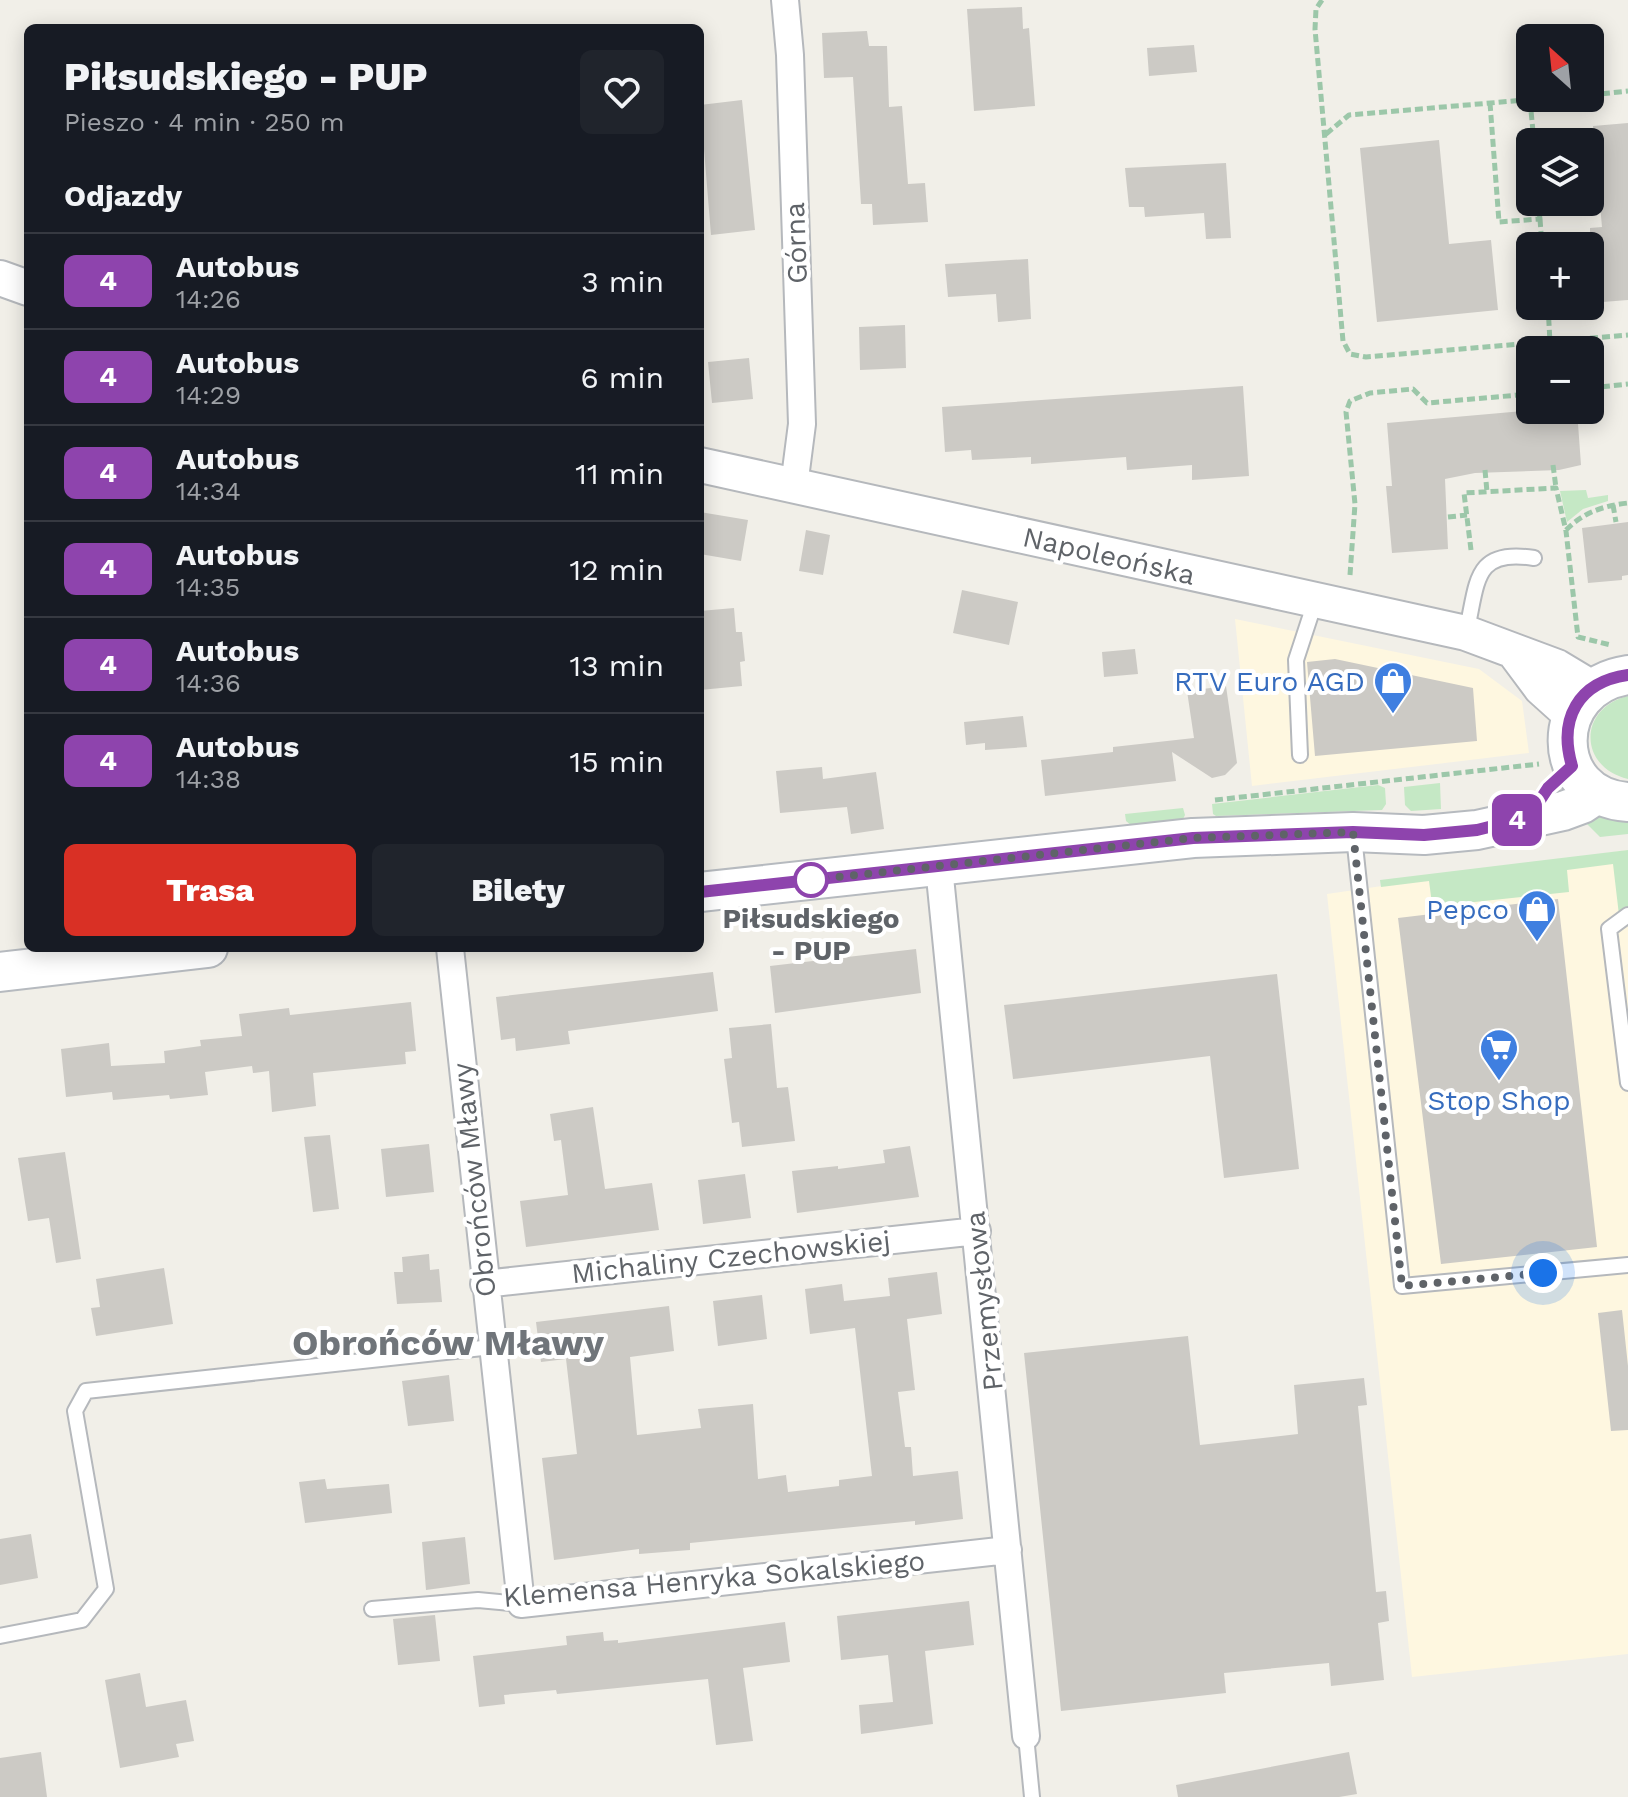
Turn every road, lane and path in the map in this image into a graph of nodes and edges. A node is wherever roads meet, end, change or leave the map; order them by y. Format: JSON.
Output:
{"nodes":[{"id":1,"x":785,"y":0,"type":"edge"},
{"id":2,"x":1322,"y":0,"type":"edge"},
{"id":3,"x":1628,"y":91,"type":"edge"},
{"id":4,"x":1604,"y":94,"type":"edge"},
{"id":5,"x":1516,"y":101,"type":"edge"},
{"id":6,"x":1490,"y":103,"type":"junction"},
{"id":7,"x":1326,"y":134,"type":"junction"},
{"id":8,"x":1540,"y":216,"type":"edge"},
{"id":9,"x":1540,"y":219,"type":"junction"},
{"id":10,"x":1541,"y":232,"type":"edge"},
{"id":11,"x":0,"y":278,"type":"edge"},
{"id":12,"x":24,"y":287,"type":"edge"},
{"id":13,"x":1628,"y":335,"type":"edge"},
{"id":14,"x":1604,"y":337,"type":"edge"},
{"id":15,"x":1516,"y":345,"type":"edge"},
{"id":16,"x":1628,"y":384,"type":"edge"},
{"id":17,"x":1604,"y":387,"type":"edge"},
{"id":18,"x":1516,"y":395,"type":"edge"},
{"id":19,"x":1553,"y":465,"type":"dead end"},
{"id":20,"x":704,"y":466,"type":"edge"},
{"id":21,"x":1485,"y":470,"type":"dead end"},
{"id":22,"x":794,"y":486,"type":"junction"},
{"id":23,"x":1556,"y":488,"type":"dead end"},
{"id":24,"x":1487,"y":492,"type":"dead end"},
{"id":25,"x":1628,"y":503,"type":"edge"},
{"id":26,"x":1613,"y":505,"type":"junction"},
{"id":27,"x":1467,"y":515,"type":"dead end"},
{"id":28,"x":1448,"y":517,"type":"dead end"},
{"id":29,"x":1616,"y":522,"type":"dead end"},
{"id":30,"x":1566,"y":531,"type":"dead end"},
{"id":31,"x":1534,"y":558,"type":"dead end"},
{"id":32,"x":1355,"y":588,"type":"dead end"},
{"id":33,"x":1315,"y":602,"type":"junction"},
{"id":34,"x":1466,"y":633,"type":"junction"},
{"id":35,"x":1578,"y":637,"type":"dead end"},
{"id":36,"x":1622,"y":660,"type":"edge"},
{"id":37,"x":1582,"y":701,"type":"junction"},
{"id":38,"x":1300,"y":755,"type":"dead end"},
{"id":39,"x":1584,"y":782,"type":"edge"},
{"id":40,"x":1213,"y":800,"type":"dead end"},
{"id":41,"x":1353,"y":832,"type":"junction"},
{"id":42,"x":939,"y":867,"type":"junction"},
{"id":43,"x":704,"y":892,"type":"edge"},
{"id":44,"x":1628,"y":915,"type":"edge"},
{"id":45,"x":173,"y":952,"type":"edge"},
{"id":46,"x":450,"y":952,"type":"edge"},
{"id":47,"x":0,"y":972,"type":"edge"},
{"id":48,"x":1628,"y":1083,"type":"edge"},
{"id":49,"x":977,"y":1231,"type":"junction"},
{"id":50,"x":1628,"y":1265,"type":"edge"},
{"id":51,"x":484,"y":1284,"type":"junction"},
{"id":52,"x":492,"y":1347,"type":"junction"},
{"id":53,"x":1008,"y":1550,"type":"junction"},
{"id":54,"x":521,"y":1604,"type":"junction"},
{"id":55,"x":372,"y":1609,"type":"dead end"},
{"id":56,"x":0,"y":1636,"type":"edge"},
{"id":57,"x":1026,"y":1736,"type":"joint"},
{"id":58,"x":1032,"y":1797,"type":"edge"}],
"edges":[{"from":1,"to":22,"type":"street","name":"Górna"},
{"from":2,"to":7,"type":"path"},
{"from":3,"to":4,"type":"path"},
{"from":5,"to":6,"type":"path"},
{"from":6,"to":7,"type":"path"},
{"from":6,"to":9,"type":"path"},
{"from":7,"to":15,"type":"path"},
{"from":8,"to":9,"type":"path"},
{"from":9,"to":10,"type":"path"},
{"from":11,"to":12,"type":"street"},
{"from":13,"to":14,"type":"path"},
{"from":16,"to":17,"type":"path"},
{"from":18,"to":32,"type":"path"},
{"from":19,"to":23,"type":"path"},
{"from":20,"to":22,"type":"street","name":"Napoleońska"},
{"from":21,"to":24,"type":"path"},
{"from":22,"to":33,"type":"street","name":"Napoleońska"},
{"from":25,"to":26,"type":"path"},
{"from":26,"to":29,"type":"path"},
{"from":26,"to":30,"type":"path"},
{"from":27,"to":28,"type":"path"},
{"from":31,"to":34,"type":"lane"},
{"from":33,"to":34,"type":"street","name":"Napoleońska"},
{"from":33,"to":38,"type":"lane"},
{"from":34,"to":37,"type":"street","name":"Napoleońska"},
{"from":35,"to":36,"type":"path"},
{"from":36,"to":37,"type":"main road"},
{"from":37,"to":39,"type":"main road"},
{"from":39,"to":40,"type":"path"},
{"from":39,"to":41,"type":"main road"},
{"from":41,"to":42,"type":"main road"},
{"from":41,"to":50,"type":"lane"},
{"from":42,"to":43,"type":"main road"},
{"from":42,"to":49,"type":"street","name":"Przemysłowa"},
{"from":44,"to":48,"type":"lane"},
{"from":45,"to":47,"type":"main road"},
{"from":46,"to":51,"type":"street","name":"Obrońców Mławy"},
{"from":49,"to":51,"type":"street","name":"Michaliny Czechowskiej"},
{"from":49,"to":53,"type":"street","name":"Przemysłowa"},
{"from":51,"to":52,"type":"street","name":"Obrońców Mławy"},
{"from":52,"to":54,"type":"street","name":"Obrońców Mławy"},
{"from":52,"to":56,"type":"lane"},
{"from":53,"to":54,"type":"street","name":"Klemensa Henryka Sokalskiego"},
{"from":53,"to":57,"type":"street","name":"Przemysłowa"},
{"from":54,"to":55,"type":"lane","name":"Klemensa Henryka Sokalskiego"},
{"from":57,"to":58,"type":"lane"}]}
